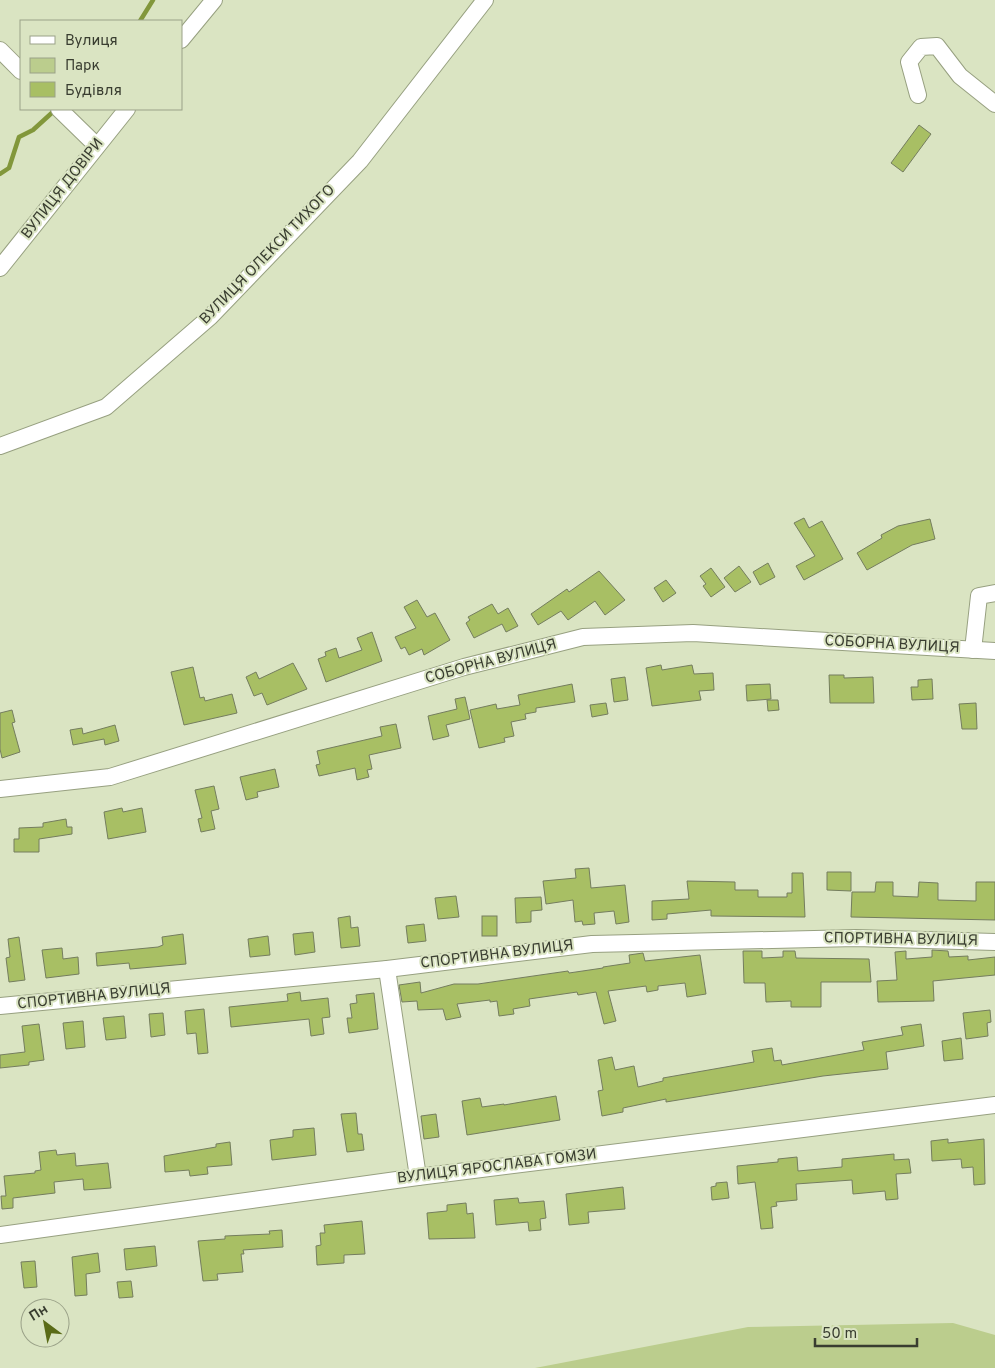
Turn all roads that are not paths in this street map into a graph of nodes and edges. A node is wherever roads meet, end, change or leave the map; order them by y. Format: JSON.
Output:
{"nodes":[{"id":1,"x":214,"y":0,"type":"edge"},
{"id":2,"x":485,"y":0,"type":"edge"},
{"id":3,"x":182,"y":39,"type":"edge"},
{"id":4,"x":0,"y":50,"type":"edge"},
{"id":5,"x":20,"y":70,"type":"edge"},
{"id":6,"x":918,"y":95,"type":"dead end"},
{"id":7,"x":995,"y":104,"type":"edge"},
{"id":8,"x":60,"y":110,"type":"edge"},
{"id":9,"x":126,"y":110,"type":"edge"},
{"id":10,"x":96,"y":146,"type":"junction"},
{"id":11,"x":0,"y":268,"type":"edge"},
{"id":12,"x":0,"y":446,"type":"edge"},
{"id":13,"x":995,"y":593,"type":"edge"},
{"id":14,"x":973,"y":650,"type":"junction"},
{"id":15,"x":995,"y":651,"type":"edge"},
{"id":16,"x":0,"y":789,"type":"edge"},
{"id":17,"x":995,"y":942,"type":"edge"},
{"id":18,"x":387,"y":968,"type":"junction"},
{"id":19,"x":0,"y":1006,"type":"edge"},
{"id":20,"x":995,"y":1105,"type":"edge"},
{"id":21,"x":418,"y":1177,"type":"junction"},
{"id":22,"x":0,"y":1235,"type":"edge"}],
"edges":[{"from":1,"to":3,"type":"street"},
{"from":2,"to":12,"type":"street","name":"ВУЛИЦЯ ОЛЕКСИ ТИХОГО"},
{"from":4,"to":5,"type":"street"},
{"from":6,"to":7,"type":"street"},
{"from":8,"to":10,"type":"street"},
{"from":9,"to":10,"type":"street","name":"ВУЛИЦЯ ДОВІРИ"},
{"from":10,"to":11,"type":"street","name":"ВУЛИЦЯ ДОВІРИ"},
{"from":13,"to":14,"type":"street"},
{"from":14,"to":15,"type":"street","name":"СОБОРНА ВУЛИЦЯ"},
{"from":14,"to":16,"type":"street","name":"СОБОРНА ВУЛИЦЯ"},
{"from":17,"to":18,"type":"street","name":"СПОРТИВНА ВУЛИЦЯ"},
{"from":18,"to":19,"type":"street","name":"СПОРТИВНА ВУЛИЦЯ"},
{"from":18,"to":21,"type":"street"},
{"from":20,"to":21,"type":"street","name":"ВУЛИЦЯ ЯРОСЛАВА ГОМЗИ"},
{"from":21,"to":22,"type":"street","name":"ВУЛИЦЯ ЯРОСЛАВА ГОМЗИ"}]}
